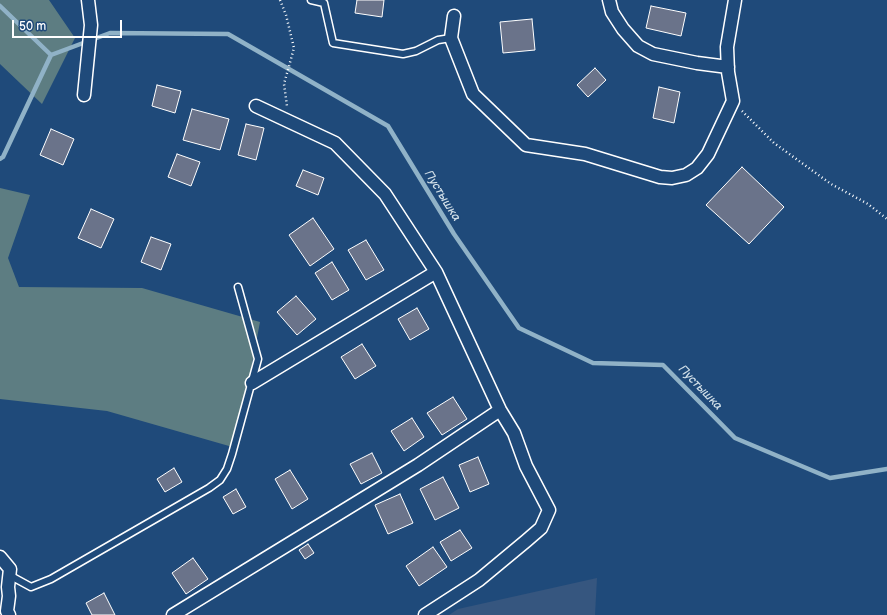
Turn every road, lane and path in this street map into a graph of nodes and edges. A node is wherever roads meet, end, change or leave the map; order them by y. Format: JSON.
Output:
{"nodes":[{"id":1,"x":88,"y":0,"type":"edge"},
{"id":2,"x":280,"y":0,"type":"edge"},
{"id":3,"x":311,"y":0,"type":"edge"},
{"id":4,"x":610,"y":0,"type":"edge"},
{"id":5,"x":735,"y":0,"type":"edge"},
{"id":6,"x":454,"y":16,"type":"dead end"},
{"id":7,"x":451,"y":38,"type":"junction"},
{"id":8,"x":728,"y":66,"type":"junction"},
{"id":9,"x":84,"y":95,"type":"dead end"},
{"id":10,"x":733,"y":101,"type":"junction"},
{"id":11,"x":256,"y":106,"type":"dead end"},
{"id":12,"x":290,"y":121,"type":"junction"},
{"id":13,"x":887,"y":219,"type":"edge"},
{"id":14,"x":436,"y":272,"type":"junction"},
{"id":15,"x":238,"y":287,"type":"dead end"},
{"id":16,"x":252,"y":383,"type":"junction"},
{"id":17,"x":500,"y":410,"type":"junction"},
{"id":18,"x":0,"y":557,"type":"edge"},
{"id":19,"x":9,"y":575,"type":"junction"},
{"id":20,"x":9,"y":615,"type":"edge"},
{"id":21,"x":173,"y":615,"type":"edge"},
{"id":22,"x":425,"y":615,"type":"edge"}],
"edges":[{"from":1,"to":9,"type":"street"},
{"from":2,"to":12,"type":"path"},
{"from":3,"to":7,"type":"lane"},
{"from":4,"to":8,"type":"street"},
{"from":5,"to":8,"type":"street"},
{"from":6,"to":7,"type":"street"},
{"from":7,"to":10,"type":"street"},
{"from":8,"to":10,"type":"street"},
{"from":10,"to":13,"type":"path"},
{"from":11,"to":12,"type":"street"},
{"from":12,"to":14,"type":"street"},
{"from":14,"to":16,"type":"street"},
{"from":14,"to":17,"type":"street"},
{"from":15,"to":16,"type":"lane"},
{"from":16,"to":19,"type":"lane"},
{"from":17,"to":21,"type":"street"},
{"from":17,"to":22,"type":"street"},
{"from":18,"to":19,"type":"street"},
{"from":19,"to":20,"type":"street"}]}
